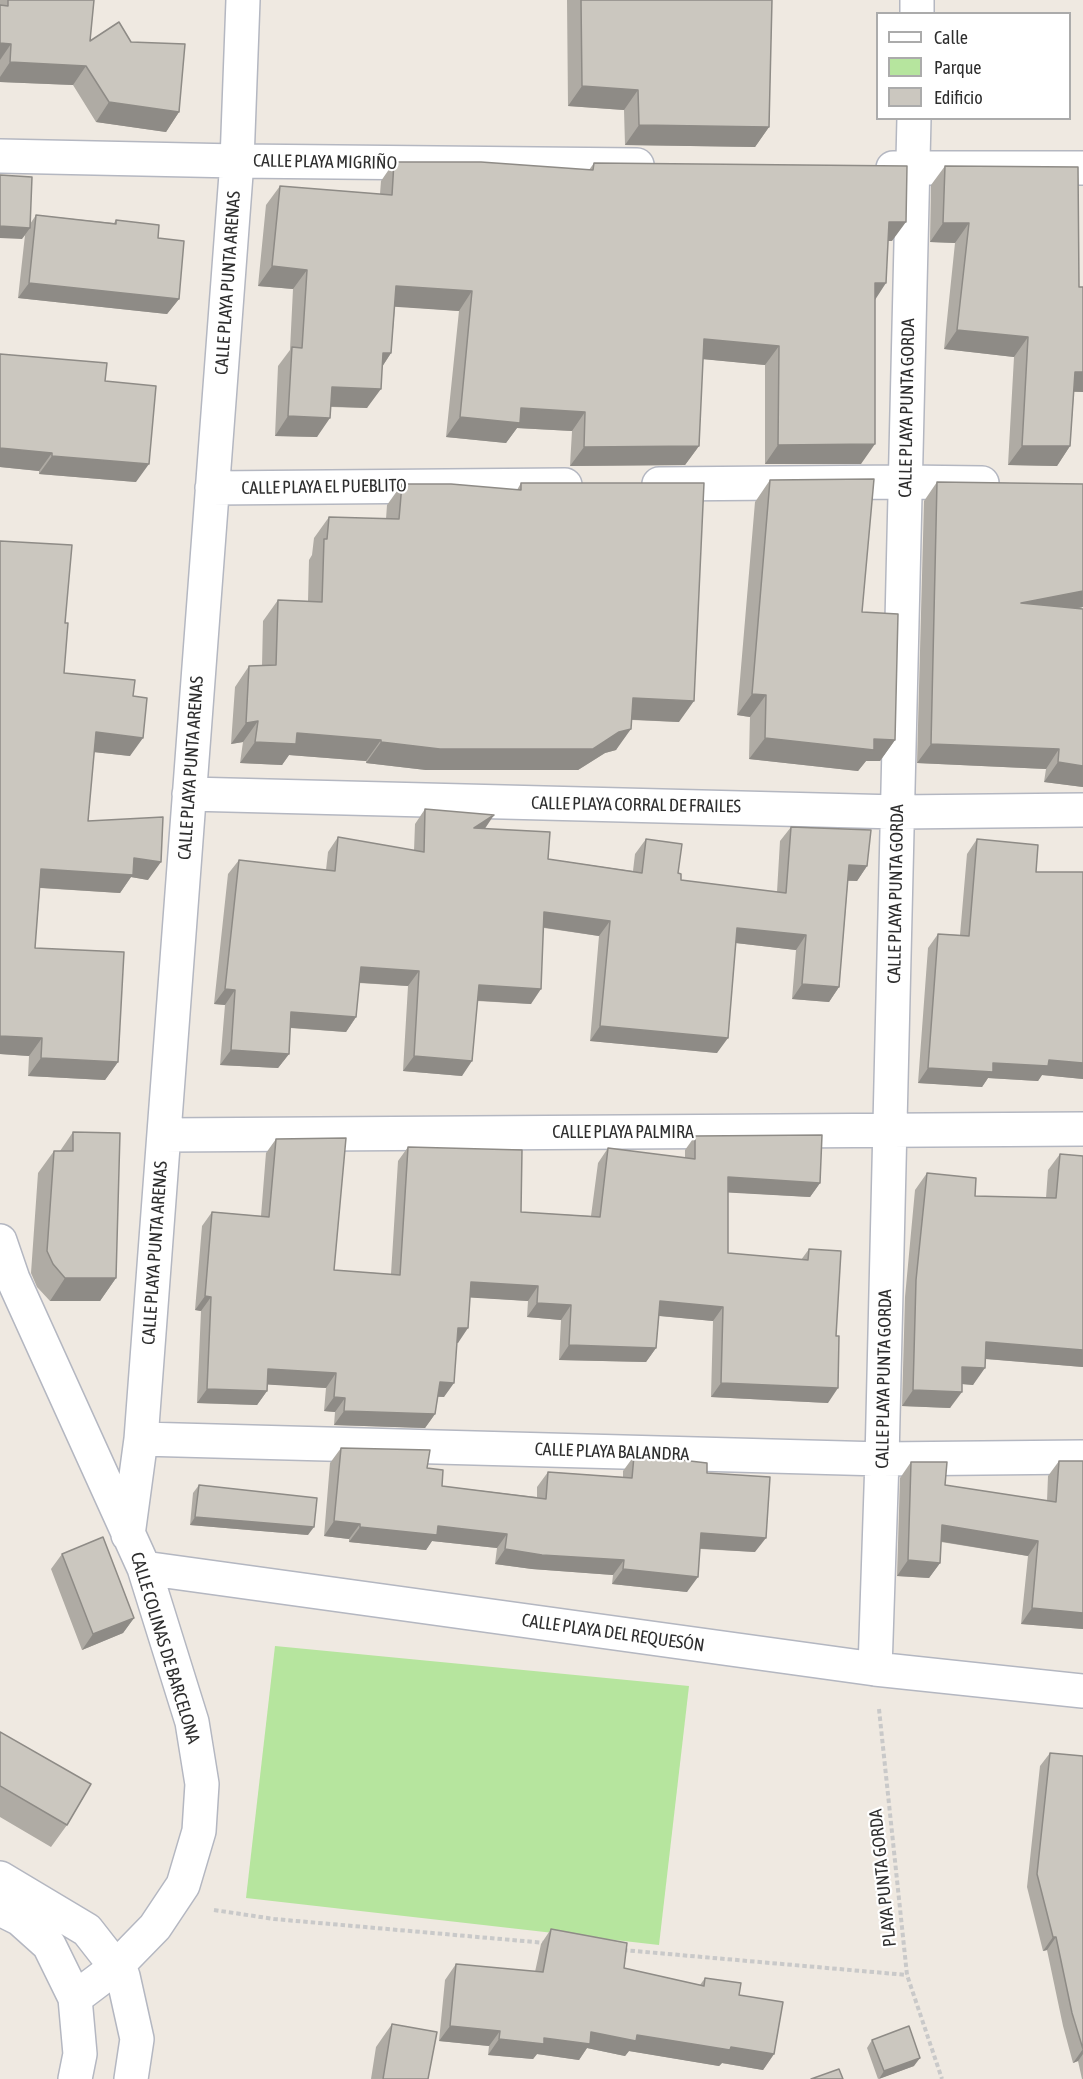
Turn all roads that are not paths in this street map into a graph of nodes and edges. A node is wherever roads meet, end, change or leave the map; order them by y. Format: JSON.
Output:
{"nodes":[{"id":1,"x":243,"y":0,"type":"edge"},
{"id":2,"x":914,"y":120,"type":"edge"},
{"id":3,"x":0,"y":156,"type":"edge"},
{"id":4,"x":237,"y":161,"type":"junction"},
{"id":5,"x":664,"y":165,"type":"edge"},
{"id":6,"x":866,"y":168,"type":"edge"},
{"id":7,"x":913,"y":168,"type":"junction"},
{"id":8,"x":1083,"y":168,"type":"edge"},
{"id":9,"x":905,"y":482,"type":"junction"},
{"id":10,"x":631,"y":484,"type":"edge"},
{"id":11,"x":1012,"y":484,"type":"edge"},
{"id":12,"x":595,"y":485,"type":"edge"},
{"id":13,"x":212,"y":488,"type":"junction"},
{"id":14,"x":189,"y":794,"type":"junction"},
{"id":15,"x":1083,"y":810,"type":"edge"},
{"id":16,"x":898,"y":812,"type":"junction"},
{"id":17,"x":1083,"y":1129,"type":"edge"},
{"id":18,"x":890,"y":1130,"type":"junction"},
{"id":19,"x":164,"y":1135,"type":"junction"},
{"id":20,"x":0,"y":1241,"type":"edge"},
{"id":21,"x":141,"y":1439,"type":"junction"},
{"id":22,"x":1083,"y":1457,"type":"edge"},
{"id":23,"x":882,"y":1459,"type":"junction"},
{"id":24,"x":128,"y":1535,"type":"junction"},
{"id":25,"x":144,"y":1568,"type":"junction"},
{"id":26,"x":875,"y":1669,"type":"junction"},
{"id":27,"x":1083,"y":1691,"type":"edge"},
{"id":28,"x":0,"y":1878,"type":"edge"},
{"id":29,"x":0,"y":1909,"type":"edge"},
{"id":30,"x":116,"y":1967,"type":"junction"},
{"id":31,"x":75,"y":1998,"type":"junction"},
{"id":32,"x":75,"y":2079,"type":"edge"},
{"id":33,"x":131,"y":2079,"type":"edge"}],
"edges":[{"from":1,"to":4,"type":"street","name":"CALLE PLAYA PUNTA ARENAS"},
{"from":2,"to":7,"type":"street","name":"CALLE PLAYA PUNTA GORDA"},
{"from":3,"to":4,"type":"street","name":"CALLE PLAYA MIGRIÑO"},
{"from":4,"to":5,"type":"street","name":"CALLE PLAYA MIGRIÑO"},
{"from":4,"to":13,"type":"street","name":"CALLE PLAYA PUNTA ARENAS"},
{"from":6,"to":7,"type":"street"},
{"from":7,"to":8,"type":"street"},
{"from":7,"to":9,"type":"street","name":"CALLE PLAYA PUNTA GORDA"},
{"from":9,"to":10,"type":"street"},
{"from":9,"to":11,"type":"street"},
{"from":9,"to":16,"type":"street","name":"CALLE PLAYA PUNTA GORDA"},
{"from":12,"to":13,"type":"street","name":"CALLE PLAYA EL PUEBLITO"},
{"from":13,"to":14,"type":"street","name":"CALLE PLAYA PUNTA ARENAS"},
{"from":14,"to":16,"type":"street","name":"CALLE PLAYA CORRAL DE FRAILES"},
{"from":14,"to":19,"type":"street","name":"CALLE PLAYA PUNTA ARENAS"},
{"from":15,"to":16,"type":"street","name":"CALLE PLAYA CORRAL DE FRAILES"},
{"from":16,"to":18,"type":"street","name":"CALLE PLAYA PUNTA GORDA"},
{"from":17,"to":18,"type":"street","name":"CALLE PLAYA PALMIRA"},
{"from":18,"to":19,"type":"street","name":"CALLE PLAYA PALMIRA"},
{"from":18,"to":23,"type":"street","name":"CALLE PLAYA PUNTA GORDA"},
{"from":19,"to":21,"type":"street","name":"CALLE PLAYA PUNTA ARENAS"},
{"from":20,"to":24,"type":"street","name":"CALLE COLINAS DE BARCELONA"},
{"from":21,"to":23,"type":"street","name":"CALLE PLAYA BALANDRA"},
{"from":21,"to":24,"type":"street","name":"CALLE PLAYA PUNTA ARENAS"},
{"from":22,"to":23,"type":"street","name":"CALLE PLAYA BALANDRA"},
{"from":23,"to":26,"type":"street","name":"CALLE PLAYA PUNTA GORDA"},
{"from":24,"to":25,"type":"street","name":"CALLE COLINAS DE BARCELONA"},
{"from":25,"to":26,"type":"street","name":"CALLE PLAYA DEL REQUESÓN"},
{"from":25,"to":30,"type":"street","name":"CALLE COLINAS DE BARCELONA"},
{"from":26,"to":27,"type":"street","name":"CALLE PLAYA DEL REQUESÓN"},
{"from":28,"to":30,"type":"street"},
{"from":29,"to":31,"type":"street"},
{"from":30,"to":31,"type":"street","name":"CALLE COLINAS DE BARCELONA"},
{"from":30,"to":33,"type":"street"},
{"from":31,"to":32,"type":"street"}]}
